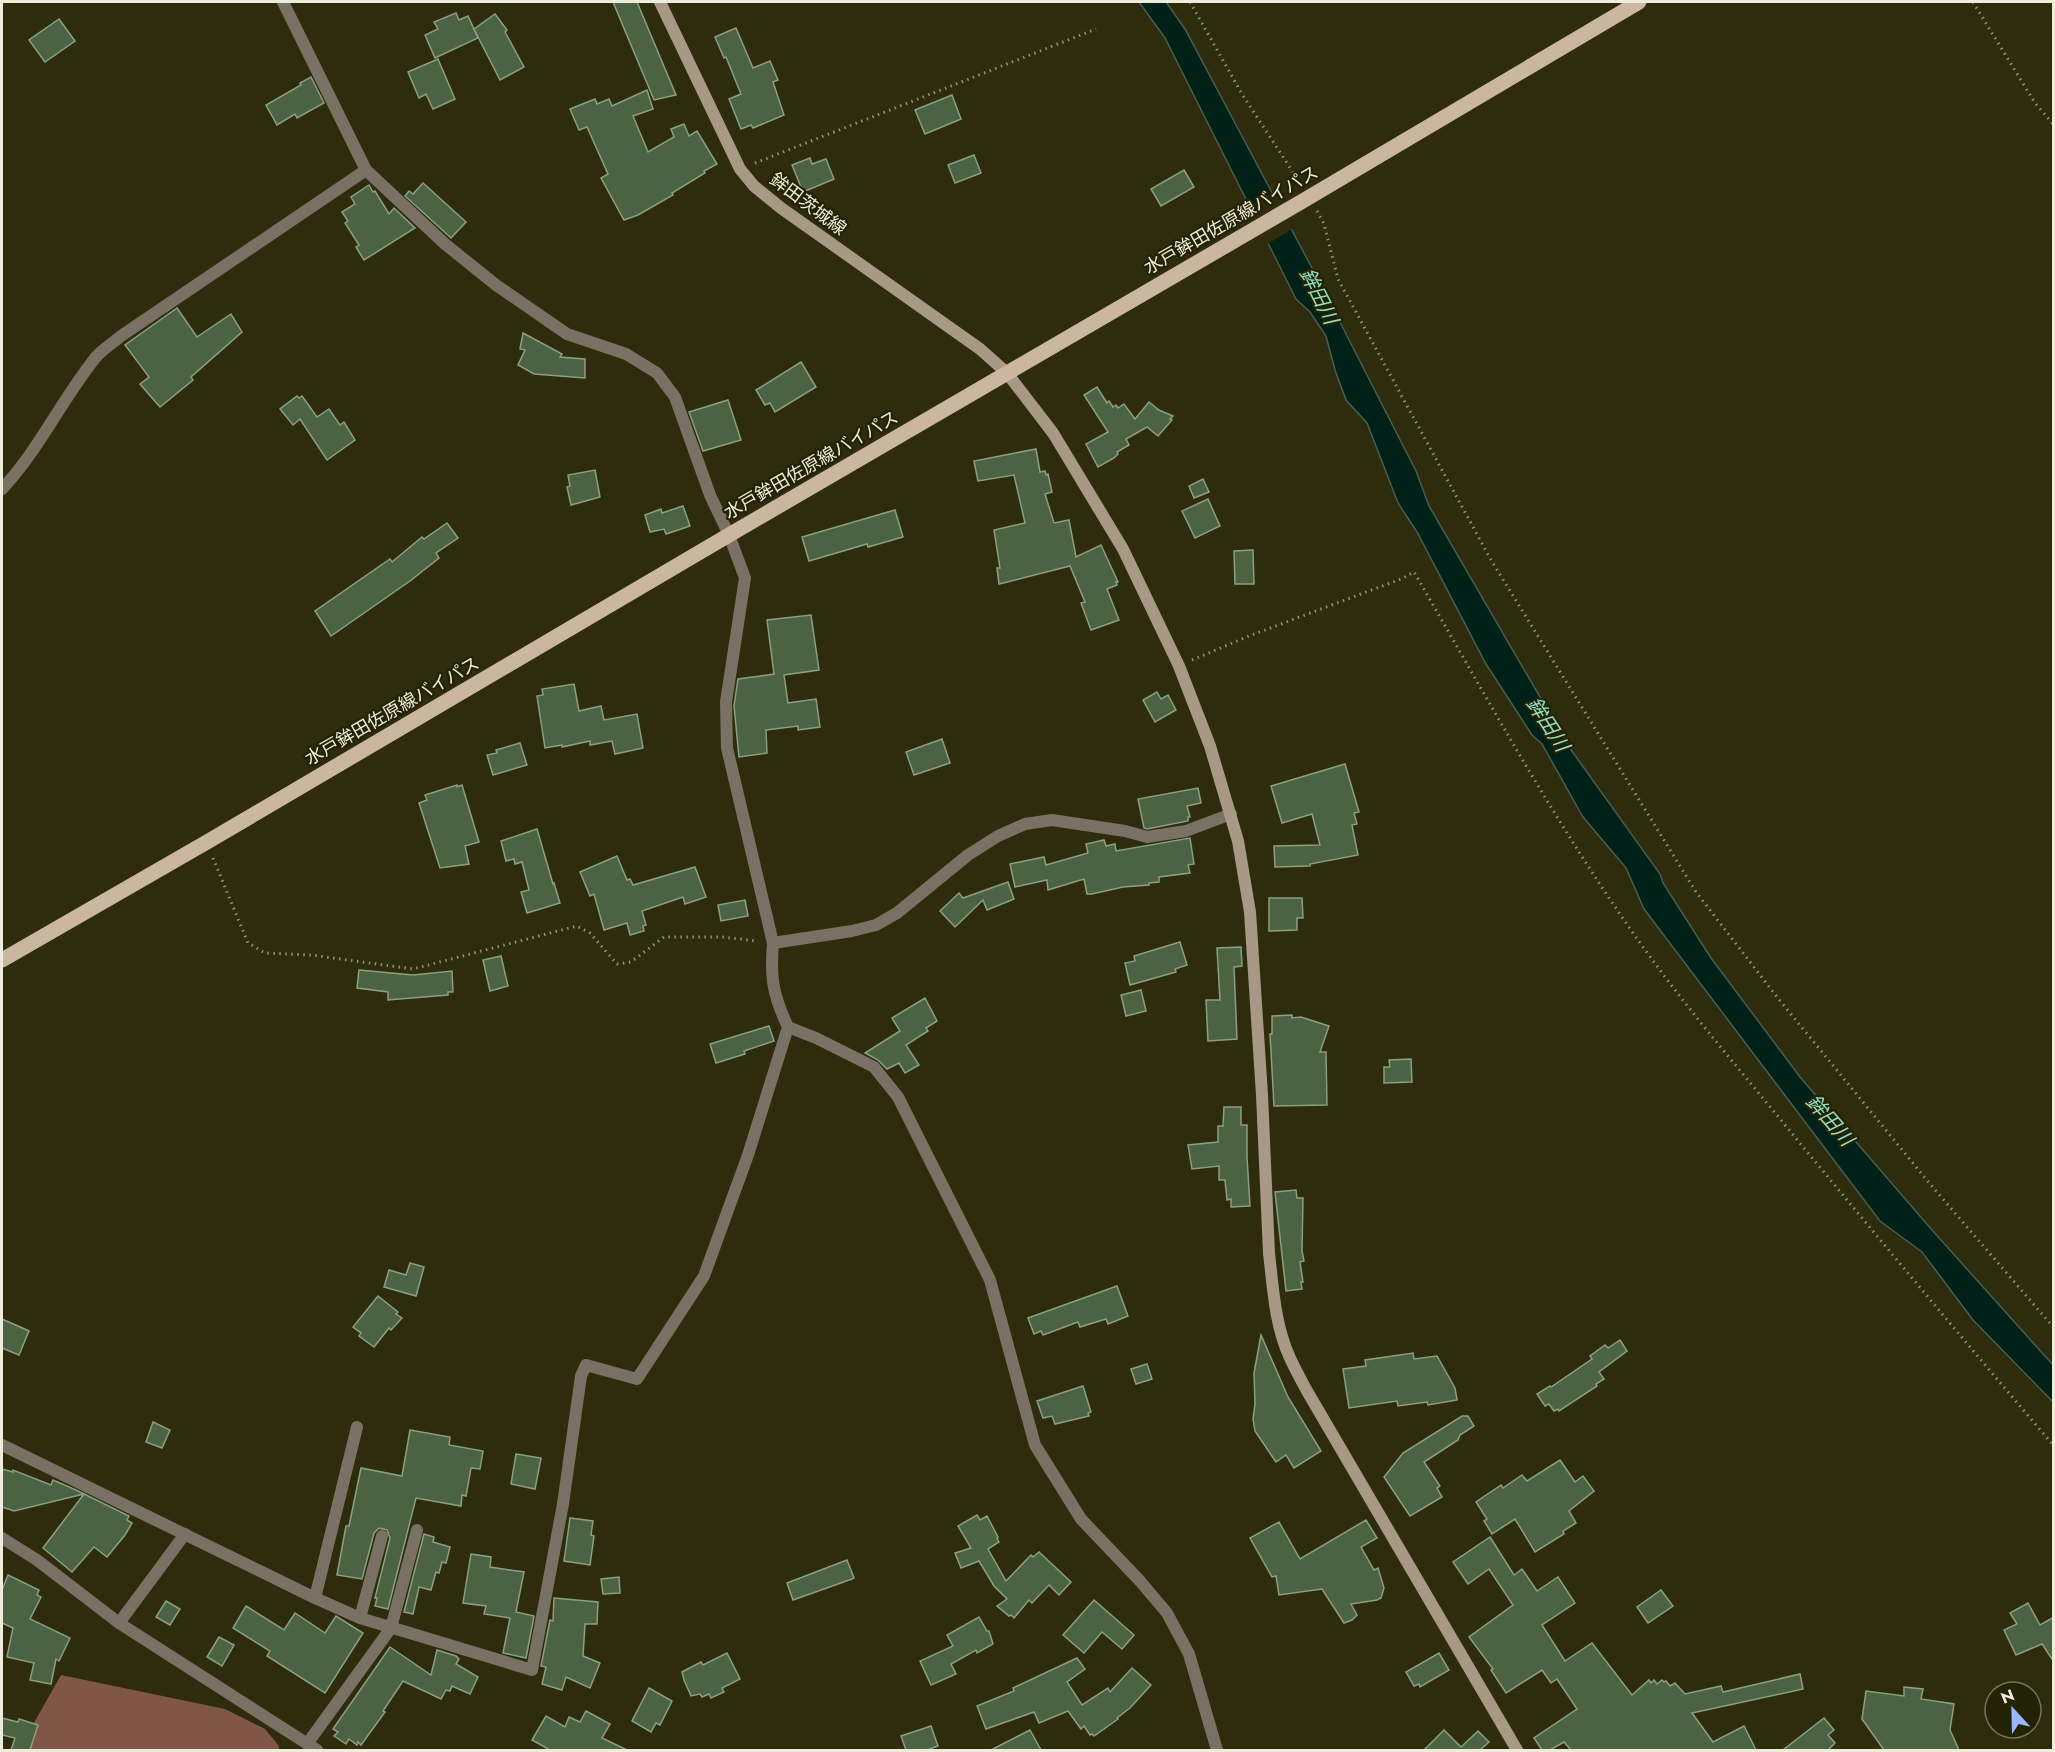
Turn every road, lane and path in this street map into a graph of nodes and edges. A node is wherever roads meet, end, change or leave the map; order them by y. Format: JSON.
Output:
{"nodes":[{"id":1,"x":284,"y":2,"type":"edge"},
{"id":2,"x":660,"y":2,"type":"edge"},
{"id":3,"x":1190,"y":2,"type":"edge"},
{"id":4,"x":1640,"y":2,"type":"edge"},
{"id":5,"x":1972,"y":2,"type":"edge"},
{"id":6,"x":1096,"y":29,"type":"dead end"},
{"id":7,"x":2054,"y":125,"type":"edge"},
{"id":8,"x":740,"y":169,"type":"junction"},
{"id":9,"x":366,"y":170,"type":"junction"},
{"id":10,"x":1305,"y":200,"type":"junction"},
{"id":11,"x":1007,"y":373,"type":"junction"},
{"id":12,"x":2,"y":489,"type":"edge"},
{"id":13,"x":729,"y":535,"type":"junction"},
{"id":14,"x":1179,"y":666,"type":"junction"},
{"id":15,"x":1231,"y":814,"type":"junction"},
{"id":16,"x":207,"y":842,"type":"junction"},
{"id":17,"x":773,"y":943,"type":"junction"},
{"id":18,"x":2,"y":960,"type":"edge"},
{"id":19,"x":788,"y":1027,"type":"junction"},
{"id":20,"x":2054,"y":1328,"type":"edge"},
{"id":21,"x":357,"y":1427,"type":"dead end"},
{"id":22,"x":2,"y":1445,"type":"edge"},
{"id":23,"x":2054,"y":1446,"type":"edge"},
{"id":24,"x":417,"y":1530,"type":"dead end"},
{"id":25,"x":185,"y":1534,"type":"junction"},
{"id":26,"x":382,"y":1536,"type":"dead end"},
{"id":27,"x":2,"y":1538,"type":"edge"},
{"id":28,"x":315,"y":1598,"type":"junction"},
{"id":29,"x":360,"y":1618,"type":"junction"},
{"id":30,"x":119,"y":1623,"type":"junction"},
{"id":31,"x":391,"y":1628,"type":"junction"},
{"id":32,"x":312,"y":1747,"type":"edge"},
{"id":33,"x":1217,"y":1750,"type":"edge"},
{"id":34,"x":1518,"y":1750,"type":"edge"}],
"edges":[{"from":1,"to":9,"type":"street"},
{"from":2,"to":8,"type":"street","name":"鉾田茨城線"},
{"from":3,"to":10,"type":"path"},
{"from":4,"to":10,"type":"main road","name":"水戸鉾田佐原線バイパス"},
{"from":5,"to":7,"type":"path"},
{"from":6,"to":8,"type":"path"},
{"from":8,"to":11,"type":"street","name":"鉾田茨城線"},
{"from":9,"to":12,"type":"street"},
{"from":9,"to":13,"type":"street"},
{"from":10,"to":11,"type":"main road","name":"水戸鉾田佐原線バイパス"},
{"from":10,"to":20,"type":"path"},
{"from":11,"to":13,"type":"main road","name":"水戸鉾田佐原線バイパス"},
{"from":11,"to":14,"type":"street","name":"鉾田茨城線"},
{"from":13,"to":16,"type":"main road","name":"水戸鉾田佐原線バイパス"},
{"from":13,"to":17,"type":"street"},
{"from":14,"to":15,"type":"street","name":"鉾田茨城線"},
{"from":14,"to":23,"type":"path"},
{"from":15,"to":17,"type":"street"},
{"from":15,"to":34,"type":"street","name":"鉾田茨城線"},
{"from":16,"to":17,"type":"path"},
{"from":16,"to":18,"type":"main road","name":"水戸鉾田佐原線バイパス"},
{"from":17,"to":19,"type":"street"},
{"from":19,"to":31,"type":"street"},
{"from":19,"to":33,"type":"street"},
{"from":21,"to":28,"type":"street"},
{"from":22,"to":25,"type":"street"},
{"from":24,"to":31,"type":"street"},
{"from":25,"to":28,"type":"street"},
{"from":25,"to":30,"type":"street"},
{"from":26,"to":29,"type":"street"},
{"from":27,"to":30,"type":"street"},
{"from":28,"to":29,"type":"street"},
{"from":29,"to":31,"type":"street"},
{"from":30,"to":32,"type":"street"},
{"from":31,"to":32,"type":"street"}]}
